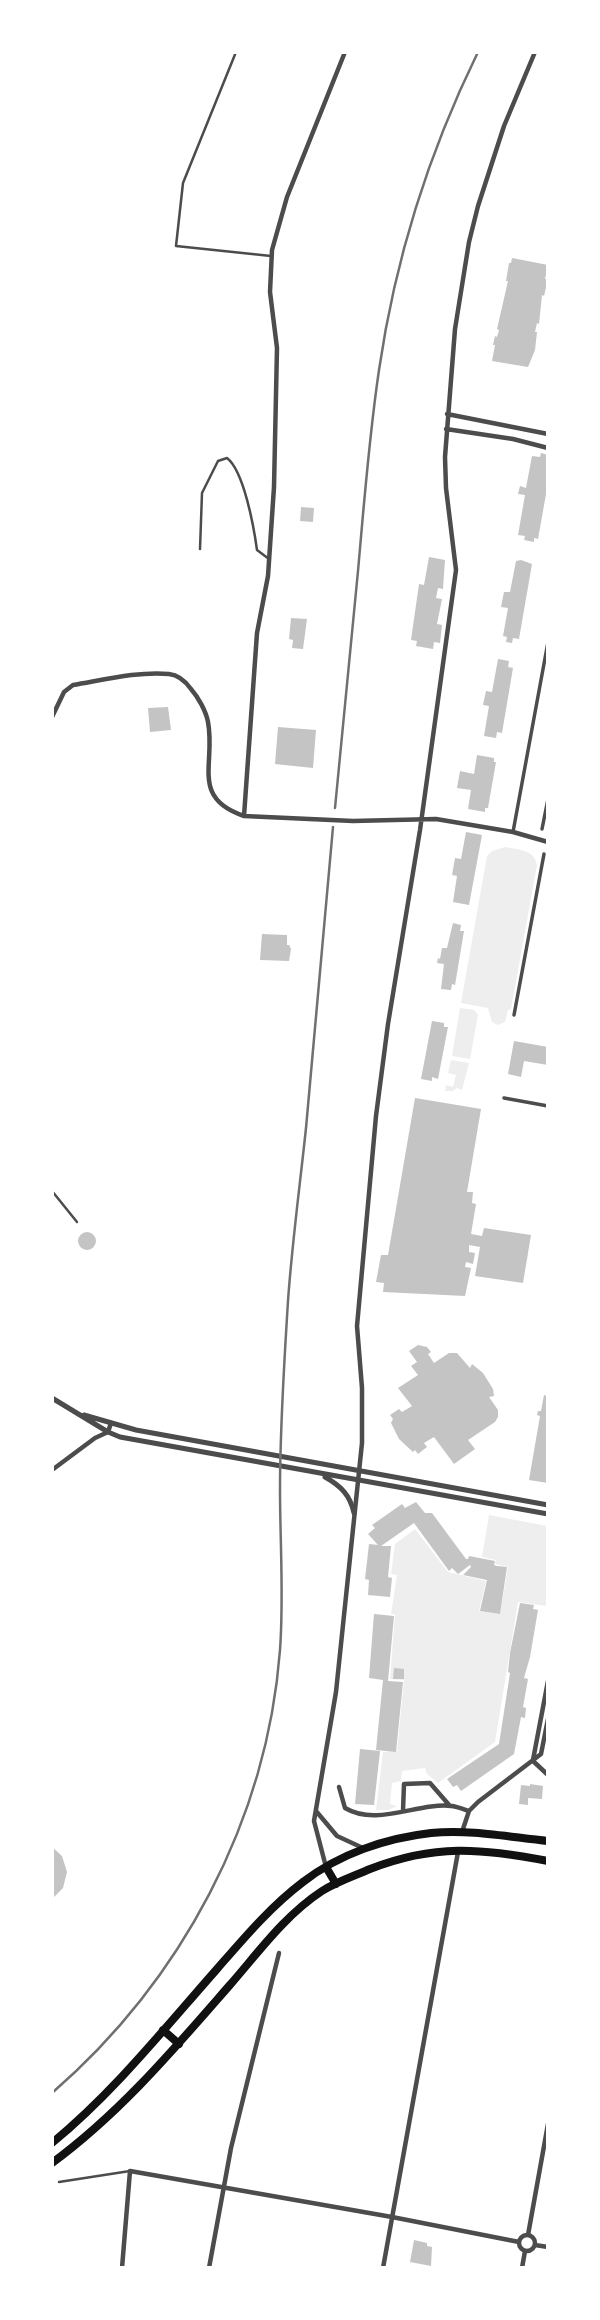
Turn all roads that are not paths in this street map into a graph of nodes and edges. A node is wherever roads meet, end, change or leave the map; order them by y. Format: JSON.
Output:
{"nodes":[{"id":1,"x":236,"y":52,"type":"edge"},
{"id":2,"x":345,"y":52,"type":"edge"},
{"id":3,"x":535,"y":52,"type":"edge"},
{"id":4,"x":271,"y":256,"type":"junction"},
{"id":5,"x":447,"y":414,"type":"junction"},
{"id":6,"x":446,"y":429,"type":"junction"},
{"id":7,"x":548,"y":434,"type":"edge"},
{"id":8,"x":548,"y":448,"type":"edge"},
{"id":9,"x":200,"y":549,"type":"dead end"},
{"id":10,"x":269,"y":559,"type":"junction"},
{"id":11,"x":548,"y":642,"type":"edge"},
{"id":12,"x":52,"y":717,"type":"edge"},
{"id":13,"x":548,"y":799,"type":"edge"},
{"id":14,"x":244,"y":816,"type":"junction"},
{"id":15,"x":421,"y":819,"type":"junction"},
{"id":16,"x":542,"y":829,"type":"dead end"},
{"id":17,"x":513,"y":832,"type":"junction"},
{"id":18,"x":548,"y":842,"type":"edge"},
{"id":19,"x":544,"y":854,"type":"dead end"},
{"id":20,"x":514,"y":1015,"type":"dead end"},
{"id":21,"x":504,"y":1098,"type":"dead end"},
{"id":22,"x":548,"y":1106,"type":"edge"},
{"id":23,"x":52,"y":1191,"type":"edge"},
{"id":24,"x":77,"y":1222,"type":"dead end"},
{"id":25,"x":52,"y":1398,"type":"edge"},
{"id":26,"x":78,"y":1413,"type":"junction"},
{"id":27,"x":111,"y":1423,"type":"junction"},
{"id":28,"x":108,"y":1432,"type":"junction"},
{"id":29,"x":52,"y":1470,"type":"edge"},
{"id":30,"x":359,"y":1471,"type":"junction"},
{"id":31,"x":318,"y":1474,"type":"junction"},
{"id":32,"x":358,"y":1480,"type":"junction"},
{"id":33,"x":548,"y":1505,"type":"edge"},
{"id":34,"x":354,"y":1513,"type":"junction"},
{"id":35,"x":548,"y":1514,"type":"edge"},
{"id":36,"x":548,"y":1681,"type":"edge"},
{"id":37,"x":548,"y":1719,"type":"edge"},
{"id":38,"x":533,"y":1761,"type":"junction"},
{"id":39,"x":548,"y":1775,"type":"edge"},
{"id":40,"x":338,"y":1787,"type":"dead end"},
{"id":41,"x":451,"y":1806,"type":"junction"},
{"id":42,"x":316,"y":1810,"type":"junction"},
{"id":43,"x":402,"y":1811,"type":"junction"},
{"id":44,"x":469,"y":1811,"type":"junction"},
{"id":45,"x":461,"y":1833,"type":"junction"},
{"id":46,"x":548,"y":1841,"type":"edge"},
{"id":47,"x":365,"y":1849,"type":"junction"},
{"id":48,"x":458,"y":1850,"type":"junction"},
{"id":49,"x":548,"y":1861,"type":"edge"},
{"id":50,"x":326,"y":1867,"type":"junction"},
{"id":51,"x":336,"y":1884,"type":"junction"},
{"id":52,"x":279,"y":1953,"type":"dead end"},
{"id":53,"x":163,"y":2030,"type":"junction"},
{"id":54,"x":179,"y":2044,"type":"junction"},
{"id":55,"x":548,"y":2124,"type":"edge"},
{"id":56,"x":52,"y":2143,"type":"edge"},
{"id":57,"x":52,"y":2163,"type":"edge"},
{"id":58,"x":130,"y":2171,"type":"junction"},
{"id":59,"x":59,"y":2182,"type":"dead end"},
{"id":60,"x":223,"y":2188,"type":"junction"},
{"id":61,"x":392,"y":2217,"type":"junction"},
{"id":62,"x":528,"y":2235,"type":"junction"},
{"id":63,"x":519,"y":2242,"type":"junction"},
{"id":64,"x":535,"y":2245,"type":"junction"},
{"id":65,"x":548,"y":2247,"type":"edge"},
{"id":66,"x":525,"y":2251,"type":"junction"},
{"id":67,"x":122,"y":2267,"type":"edge"},
{"id":68,"x":209,"y":2267,"type":"edge"},
{"id":69,"x":383,"y":2267,"type":"edge"},
{"id":70,"x":522,"y":2267,"type":"edge"}],
"edges":[{"from":1,"to":4,"type":"lane"},
{"from":2,"to":4,"type":"street"},
{"from":3,"to":5,"type":"street"},
{"from":4,"to":10,"type":"street"},
{"from":5,"to":6,"type":"street"},
{"from":5,"to":7,"type":"street"},
{"from":6,"to":8,"type":"street"},
{"from":6,"to":15,"type":"street"},
{"from":9,"to":10,"type":"lane"},
{"from":10,"to":14,"type":"street"},
{"from":11,"to":17,"type":"street"},
{"from":12,"to":14,"type":"street"},
{"from":13,"to":16,"type":"street"},
{"from":14,"to":15,"type":"street"},
{"from":15,"to":17,"type":"street"},
{"from":15,"to":30,"type":"street"},
{"from":17,"to":18,"type":"street"},
{"from":19,"to":20,"type":"street"},
{"from":21,"to":22,"type":"street"},
{"from":23,"to":24,"type":"lane"},
{"from":25,"to":26,"type":"street"},
{"from":26,"to":27,"type":"street"},
{"from":26,"to":28,"type":"street"},
{"from":27,"to":28,"type":"street"},
{"from":27,"to":30,"type":"street"},
{"from":28,"to":29,"type":"street"},
{"from":28,"to":31,"type":"street"},
{"from":30,"to":32,"type":"street"},
{"from":30,"to":33,"type":"street"},
{"from":31,"to":32,"type":"street"},
{"from":31,"to":34,"type":"street"},
{"from":32,"to":34,"type":"street"},
{"from":32,"to":35,"type":"street"},
{"from":34,"to":42,"type":"street"},
{"from":36,"to":38,"type":"street"},
{"from":37,"to":38,"type":"street"},
{"from":38,"to":39,"type":"street"},
{"from":38,"to":44,"type":"street"},
{"from":40,"to":43,"type":"street"},
{"from":41,"to":43,"type":"street"},
{"from":41,"to":43,"type":"street"},
{"from":41,"to":44,"type":"street"},
{"from":42,"to":47,"type":"street"},
{"from":42,"to":50,"type":"street"},
{"from":44,"to":45,"type":"street"},
{"from":45,"to":46,"type":"highway"},
{"from":45,"to":47,"type":"highway"},
{"from":45,"to":48,"type":"highway"},
{"from":47,"to":50,"type":"highway"},
{"from":48,"to":49,"type":"highway"},
{"from":48,"to":51,"type":"highway"},
{"from":48,"to":61,"type":"street"},
{"from":50,"to":51,"type":"highway"},
{"from":50,"to":53,"type":"highway"},
{"from":51,"to":54,"type":"highway"},
{"from":52,"to":60,"type":"street"},
{"from":53,"to":54,"type":"highway"},
{"from":53,"to":56,"type":"highway"},
{"from":54,"to":57,"type":"highway"},
{"from":55,"to":62,"type":"street"},
{"from":58,"to":59,"type":"lane"},
{"from":58,"to":60,"type":"street"},
{"from":58,"to":67,"type":"street"},
{"from":60,"to":61,"type":"street"},
{"from":60,"to":68,"type":"street"},
{"from":61,"to":63,"type":"street"},
{"from":61,"to":69,"type":"street"},
{"from":62,"to":63,"type":"street"},
{"from":62,"to":64,"type":"street"},
{"from":63,"to":66,"type":"street"},
{"from":64,"to":65,"type":"street"},
{"from":64,"to":66,"type":"street"},
{"from":66,"to":70,"type":"street"}]}
